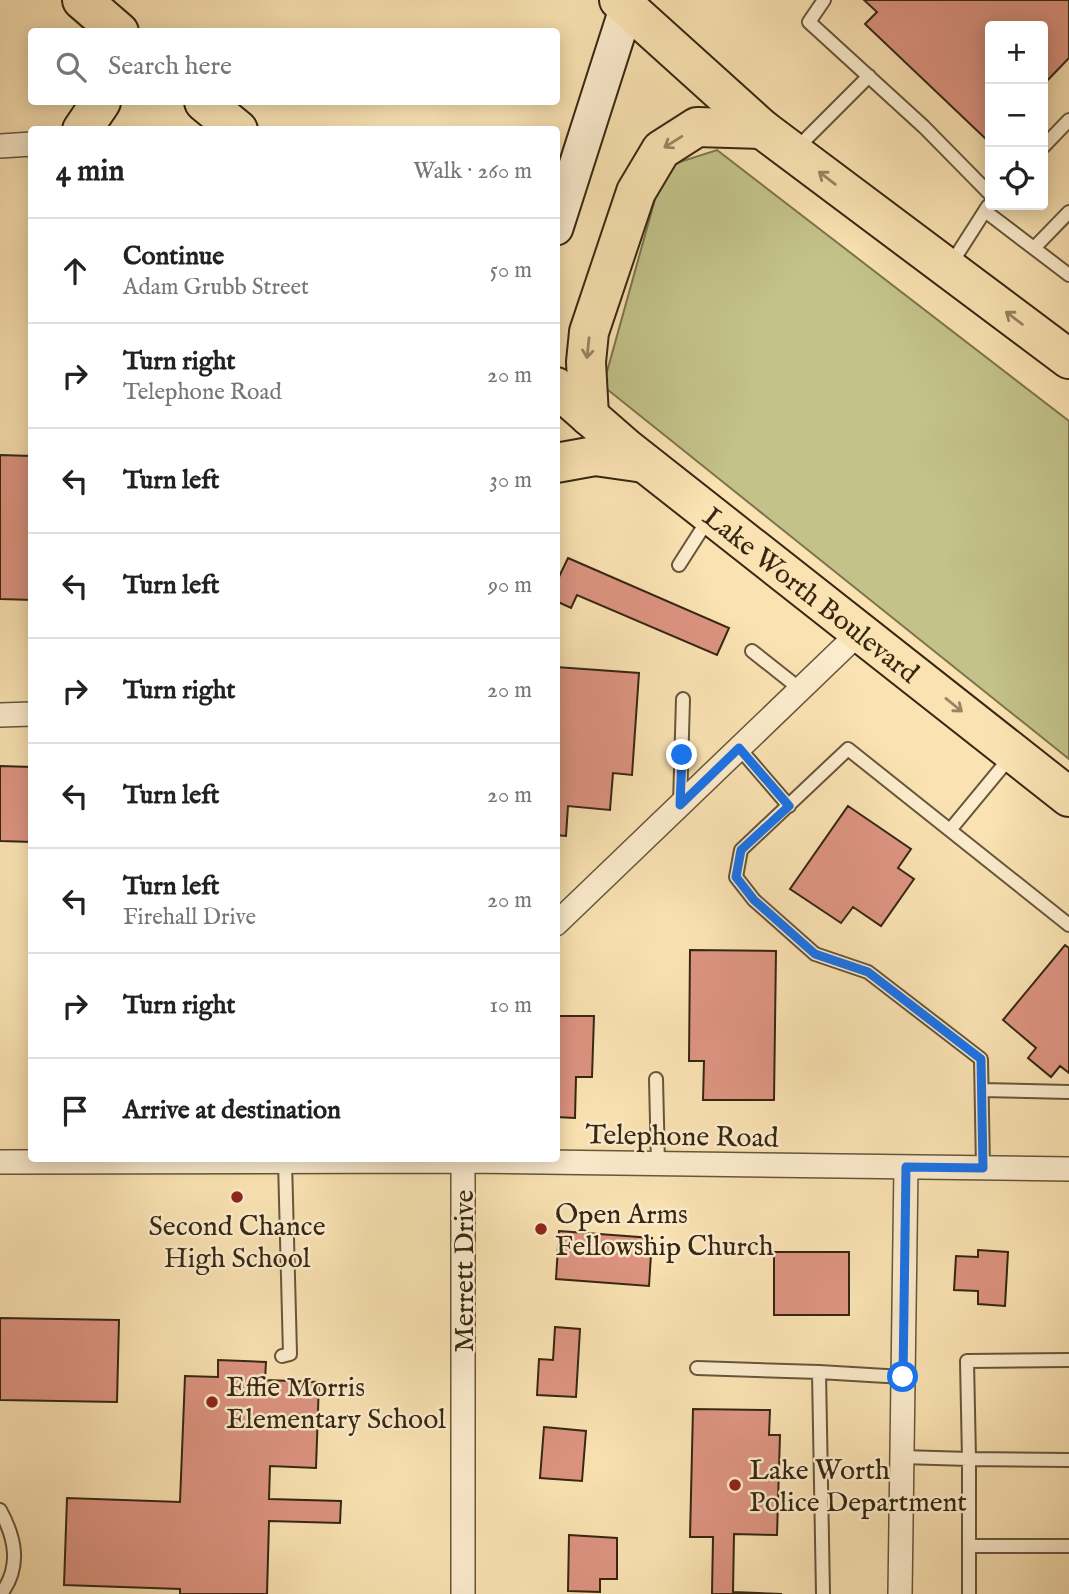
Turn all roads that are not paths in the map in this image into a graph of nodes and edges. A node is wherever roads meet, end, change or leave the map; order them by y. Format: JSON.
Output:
{"nodes":[{"id":1,"x":82,"y":0,"type":"edge"},
{"id":2,"x":824,"y":0,"type":"edge"},
{"id":3,"x":625,"y":2,"type":"edge"},
{"id":4,"x":114,"y":28,"type":"edge"},
{"id":5,"x":869,"y":76,"type":"junction"},
{"id":6,"x":99,"y":105,"type":"edge"},
{"id":7,"x":208,"y":105,"type":"edge"},
{"id":8,"x":1068,"y":123,"type":"edge"},
{"id":9,"x":85,"y":126,"type":"edge"},
{"id":10,"x":233,"y":126,"type":"edge"},
{"id":11,"x":762,"y":129,"type":"junction"},
{"id":12,"x":1048,"y":142,"type":"edge"},
{"id":13,"x":28,"y":144,"type":"edge"},
{"id":14,"x":0,"y":146,"type":"edge"},
{"id":15,"x":793,"y":153,"type":"junction"},
{"id":16,"x":985,"y":189,"type":"edge"},
{"id":17,"x":986,"y":210,"type":"edge"},
{"id":18,"x":991,"y":210,"type":"edge"},
{"id":19,"x":1069,"y":212,"type":"edge"},
{"id":20,"x":560,"y":215,"type":"edge"},
{"id":21,"x":1034,"y":248,"type":"junction"},
{"id":22,"x":948,"y":268,"type":"junction"},
{"id":23,"x":1069,"y":275,"type":"edge"},
{"id":24,"x":1069,"y":359,"type":"edge"},
{"id":25,"x":560,"y":391,"type":"edge"},
{"id":26,"x":589,"y":416,"type":"junction"},
{"id":27,"x":560,"y":462,"type":"edge"},
{"id":28,"x":644,"y":463,"type":"junction"},
{"id":29,"x":711,"y":514,"type":"junction"},
{"id":30,"x":679,"y":565,"type":"dead end"},
{"id":31,"x":861,"y":631,"type":"junction"},
{"id":32,"x":752,"y":651,"type":"dead end"},
{"id":33,"x":800,"y":689,"type":"junction"},
{"id":34,"x":683,"y":699,"type":"dead end"},
{"id":35,"x":28,"y":714,"type":"edge"},
{"id":36,"x":0,"y":715,"type":"edge"},
{"id":37,"x":739,"y":748,"type":"junction"},
{"id":38,"x":1014,"y":753,"type":"junction"},
{"id":39,"x":1069,"y":797,"type":"edge"},
{"id":40,"x":680,"y":805,"type":"junction"},
{"id":41,"x":789,"y":806,"type":"junction"},
{"id":42,"x":950,"y":830,"type":"junction"},
{"id":43,"x":560,"y":920,"type":"edge"},
{"id":44,"x":1069,"y":925,"type":"edge"},
{"id":45,"x":656,"y":1079,"type":"dead end"},
{"id":46,"x":982,"y":1090,"type":"junction"},
{"id":47,"x":1069,"y":1092,"type":"edge"},
{"id":48,"x":0,"y":1162,"type":"edge"},
{"id":49,"x":28,"y":1162,"type":"edge"},
{"id":50,"x":285,"y":1162,"type":"edge"},
{"id":51,"x":463,"y":1162,"type":"edge"},
{"id":52,"x":560,"y":1162,"type":"edge"},
{"id":53,"x":658,"y":1164,"type":"junction"},
{"id":54,"x":906,"y":1167,"type":"junction"},
{"id":55,"x":983,"y":1168,"type":"junction"},
{"id":56,"x":1069,"y":1169,"type":"edge"},
{"id":57,"x":282,"y":1356,"type":"dead end"},
{"id":58,"x":1069,"y":1360,"type":"edge"},
{"id":59,"x":697,"y":1368,"type":"dead end"},
{"id":60,"x":819,"y":1372,"type":"junction"},
{"id":61,"x":903,"y":1377,"type":"junction"},
{"id":62,"x":902,"y":1457,"type":"junction"},
{"id":63,"x":969,"y":1459,"type":"junction"},
{"id":64,"x":1069,"y":1460,"type":"edge"},
{"id":65,"x":0,"y":1510,"type":"edge"},
{"id":66,"x":969,"y":1546,"type":"junction"},
{"id":67,"x":1069,"y":1546,"type":"edge"},
{"id":68,"x":1,"y":1594,"type":"edge"},
{"id":69,"x":463,"y":1594,"type":"edge"},
{"id":70,"x":823,"y":1594,"type":"edge"},
{"id":71,"x":900,"y":1594,"type":"edge"},
{"id":72,"x":969,"y":1594,"type":"edge"}],
"edges":[{"from":1,"to":4,"type":"highway"},
{"from":2,"to":5,"type":"lane"},
{"from":3,"to":11,"type":"highway"},
{"from":3,"to":20,"type":"main road"},
{"from":5,"to":15,"type":"lane"},
{"from":5,"to":16,"type":"lane"},
{"from":6,"to":9,"type":"highway"},
{"from":7,"to":10,"type":"highway"},
{"from":8,"to":12,"type":"lane"},
{"from":11,"to":15,"type":"highway"},
{"from":11,"to":26,"type":"highway","one_way":true},
{"from":13,"to":14,"type":"street"},
{"from":22,"to":15,"type":"highway","one_way":true},
{"from":17,"to":22,"type":"lane"},
{"from":18,"to":21,"type":"lane"},
{"from":19,"to":21,"type":"lane"},
{"from":21,"to":23,"type":"lane"},
{"from":24,"to":22,"type":"highway","one_way":true},
{"from":25,"to":26,"type":"highway","name":"Lake Worth Boulevard"},
{"from":26,"to":28,"type":"highway","name":"Lake Worth Boulevard"},
{"from":27,"to":28,"type":"highway"},
{"from":28,"to":29,"type":"highway","name":"Lake Worth Boulevard"},
{"from":29,"to":30,"type":"lane"},
{"from":29,"to":31,"type":"highway","name":"Lake Worth Boulevard"},
{"from":31,"to":33,"type":"street"},
{"from":31,"to":38,"type":"highway","name":"Lake Worth Boulevard","one_way":true},
{"from":32,"to":33,"type":"lane"},
{"from":33,"to":37,"type":"street"},
{"from":34,"to":40,"type":"lane"},
{"from":35,"to":36,"type":"street"},
{"from":37,"to":40,"type":"street"},
{"from":37,"to":41,"type":"lane"},
{"from":38,"to":39,"type":"highway","name":"Lake Worth Boulevard"},
{"from":38,"to":42,"type":"lane"},
{"from":40,"to":43,"type":"street"},
{"from":41,"to":42,"type":"lane"},
{"from":41,"to":46,"type":"lane"},
{"from":42,"to":44,"type":"lane"},
{"from":45,"to":53,"type":"lane"},
{"from":46,"to":47,"type":"lane"},
{"from":46,"to":55,"type":"lane"},
{"from":48,"to":49,"type":"street","name":"Telephone Road"},
{"from":50,"to":57,"type":"lane"},
{"from":51,"to":69,"type":"street","name":"Merrett Drive"},
{"from":52,"to":53,"type":"street","name":"Telephone Road"},
{"from":53,"to":54,"type":"street","name":"Telephone Road"},
{"from":54,"to":55,"type":"street","name":"Telephone Road"},
{"from":54,"to":61,"type":"street"},
{"from":55,"to":56,"type":"street","name":"Telephone Road"},
{"from":58,"to":63,"type":"lane"},
{"from":59,"to":60,"type":"lane"},
{"from":60,"to":61,"type":"lane"},
{"from":60,"to":70,"type":"lane"},
{"from":61,"to":62,"type":"street"},
{"from":62,"to":63,"type":"lane"},
{"from":62,"to":71,"type":"street"},
{"from":63,"to":64,"type":"lane"},
{"from":63,"to":66,"type":"lane"},
{"from":65,"to":68,"type":"lane"},
{"from":66,"to":67,"type":"lane"},
{"from":66,"to":72,"type":"lane"}]}
